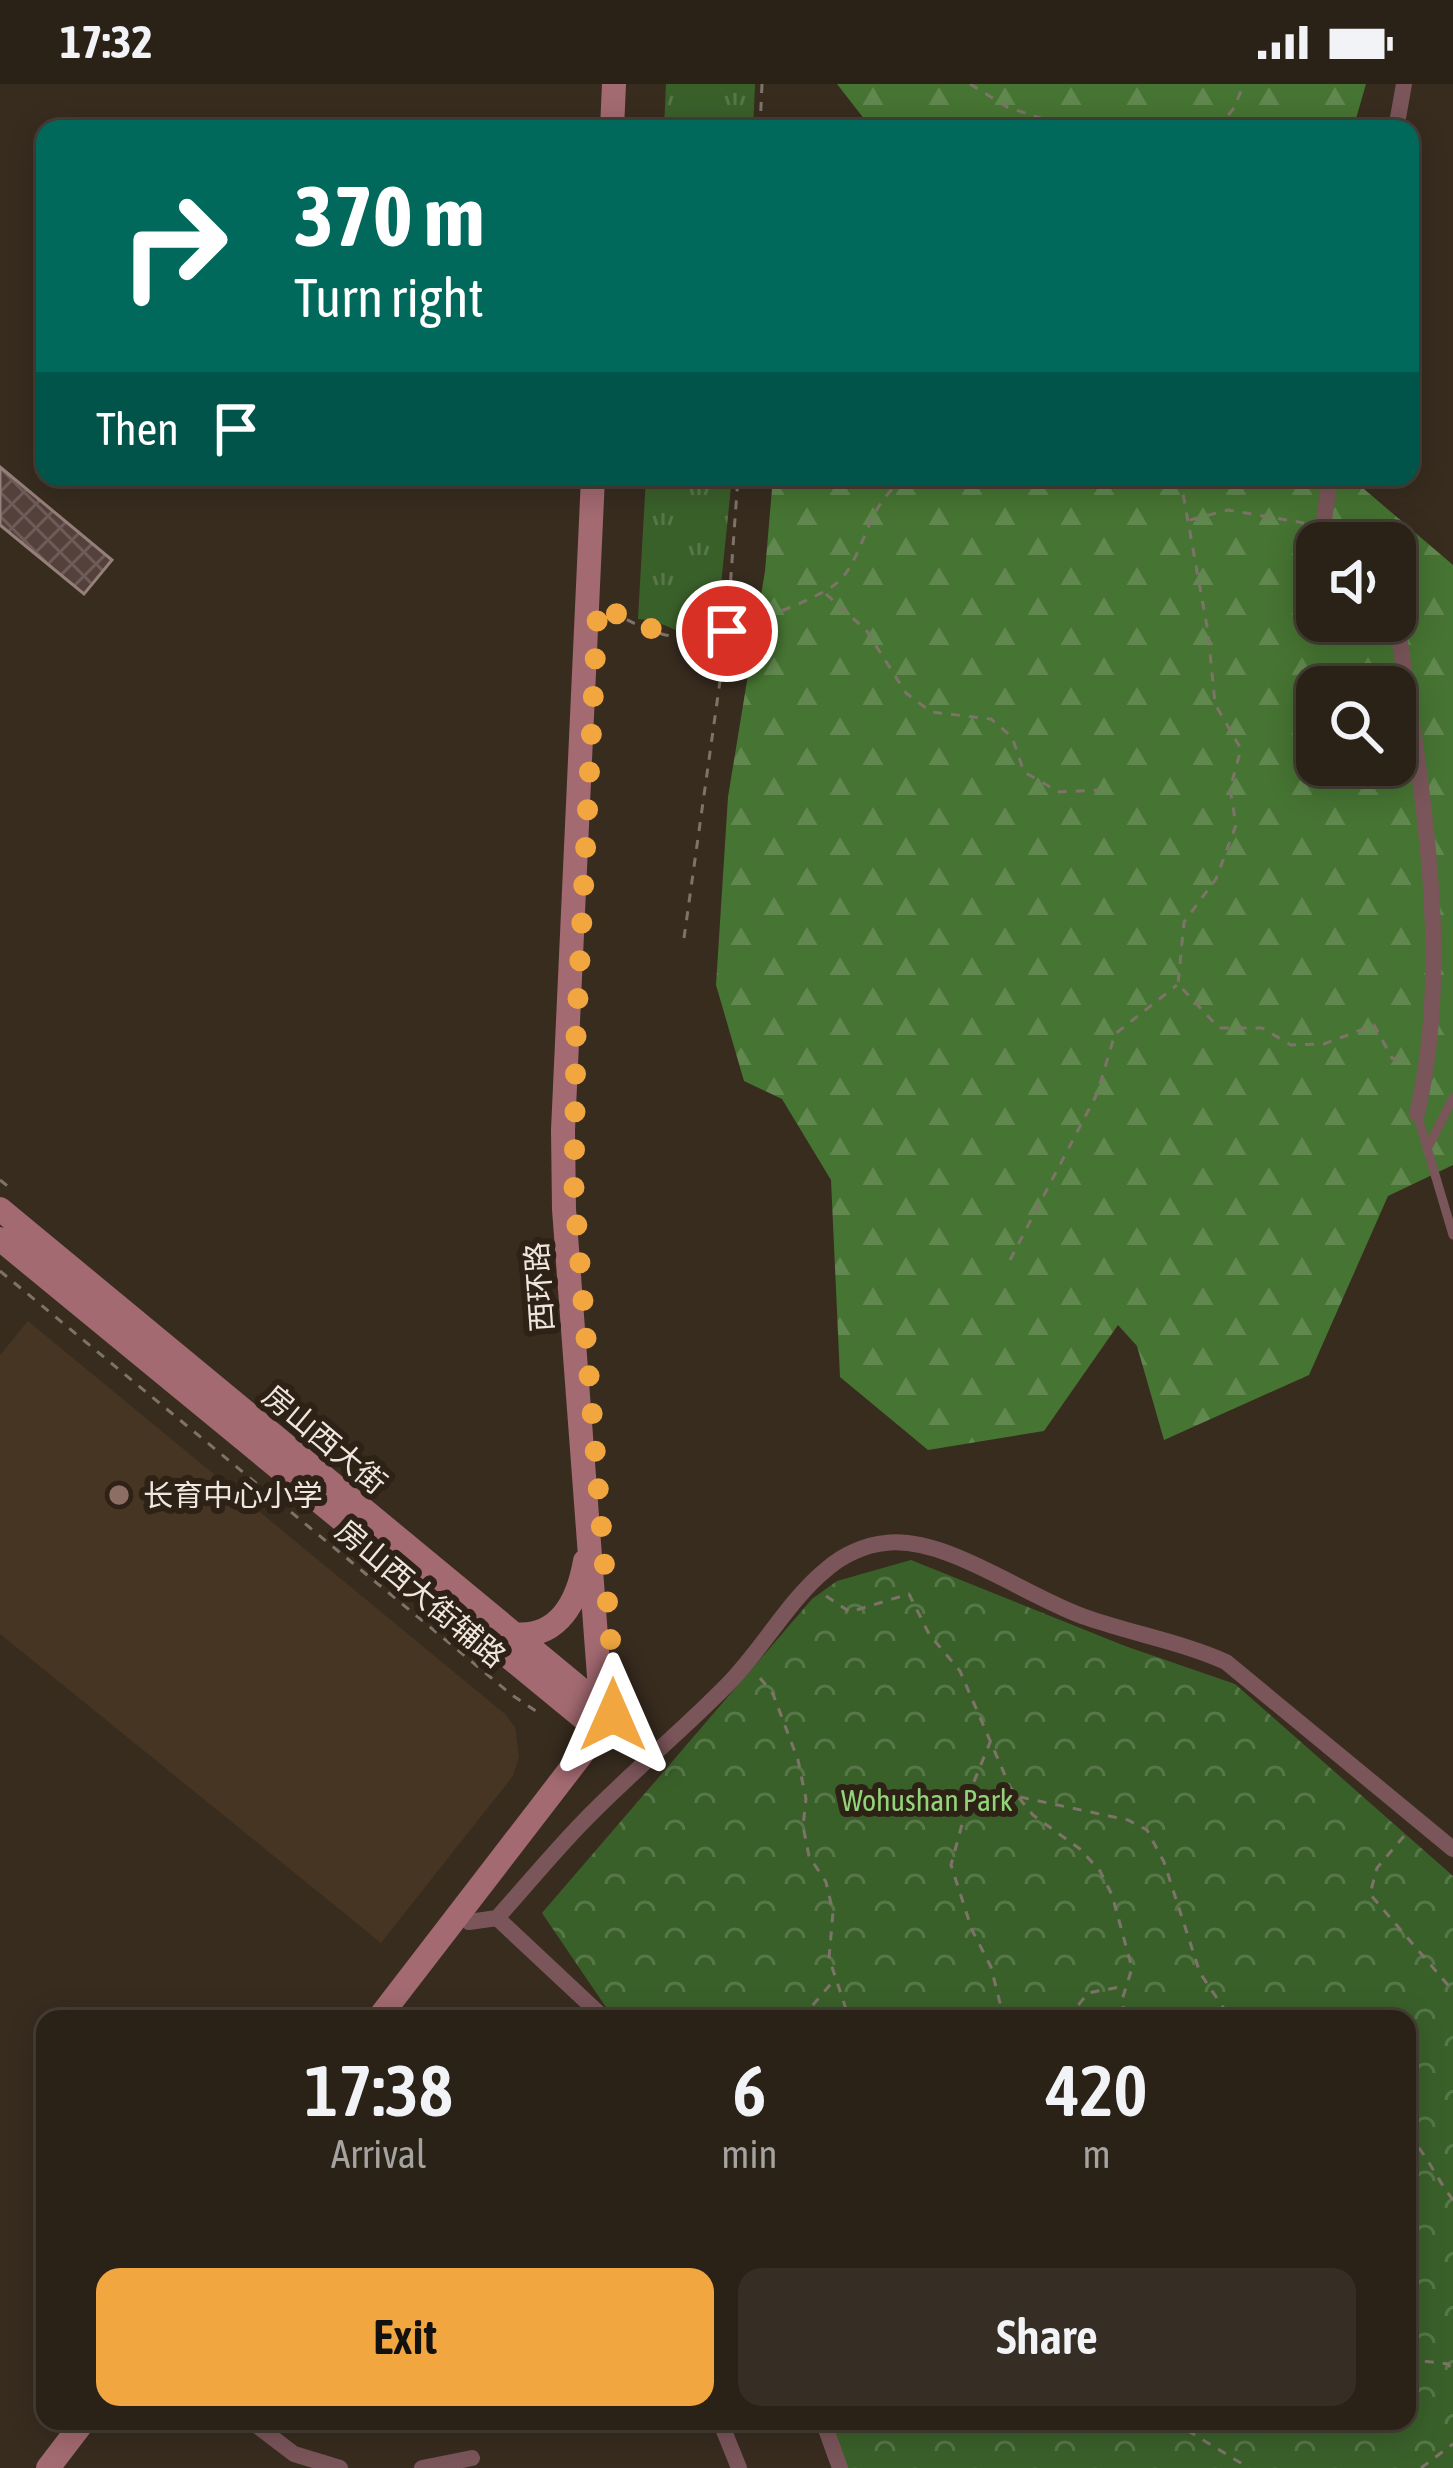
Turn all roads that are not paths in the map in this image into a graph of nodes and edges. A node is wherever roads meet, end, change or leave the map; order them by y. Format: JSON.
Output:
{"nodes":[{"id":1,"x":614,"y":84,"type":"edge"},
{"id":2,"x":627,"y":84,"type":"edge"},
{"id":3,"x":1404,"y":84,"type":"edge"},
{"id":4,"x":612,"y":120,"type":"edge"},
{"id":5,"x":625,"y":120,"type":"edge"},
{"id":6,"x":1398,"y":120,"type":"edge"},
{"id":7,"x":593,"y":486,"type":"edge"},
{"id":8,"x":605,"y":486,"type":"edge"},
{"id":9,"x":1329,"y":486,"type":"edge"},
{"id":10,"x":1325,"y":522,"type":"edge"},
{"id":11,"x":1400,"y":642,"type":"edge"},
{"id":12,"x":1453,"y":1098,"type":"edge"},
{"id":13,"x":1417,"y":1114,"type":"joint"},
{"id":14,"x":1427,"y":1149,"type":"junction"},
{"id":15,"x":0,"y":1209,"type":"edge"},
{"id":16,"x":1453,"y":1235,"type":"edge"},
{"id":17,"x":0,"y":1239,"type":"edge"},
{"id":18,"x":589,"y":1529,"type":"junction"},
{"id":19,"x":514,"y":1634,"type":"junction"},
{"id":20,"x":604,"y":1722,"type":"junction"},
{"id":21,"x":1453,"y":1849,"type":"edge"},
{"id":22,"x":497,"y":1918,"type":"junction"},
{"id":23,"x":469,"y":1922,"type":"junction"},
{"id":24,"x":385,"y":2010,"type":"edge"},
{"id":25,"x":401,"y":2010,"type":"edge"},
{"id":26,"x":595,"y":2010,"type":"edge"},
{"id":27,"x":59,"y":2430,"type":"edge"},
{"id":28,"x":77,"y":2430,"type":"edge"},
{"id":29,"x":263,"y":2430,"type":"edge"},
{"id":30,"x":724,"y":2430,"type":"edge"},
{"id":31,"x":826,"y":2430,"type":"edge"},
{"id":32,"x":472,"y":2458,"type":"dead end"},
{"id":33,"x":30,"y":2468,"type":"edge"},
{"id":34,"x":48,"y":2468,"type":"edge"},
{"id":35,"x":340,"y":2468,"type":"edge"},
{"id":36,"x":422,"y":2468,"type":"edge"},
{"id":37,"x":739,"y":2468,"type":"edge"},
{"id":38,"x":840,"y":2468,"type":"edge"}],
"edges":[{"from":1,"to":4,"type":"main road"},
{"from":2,"to":5,"type":"main road"},
{"from":3,"to":6,"type":"street"},
{"from":7,"to":18,"type":"main road","name":"西环路"},
{"from":8,"to":20,"type":"main road","name":"西环路"},
{"from":9,"to":10,"type":"street"},
{"from":11,"to":13,"type":"street"},
{"from":12,"to":14,"type":"lane"},
{"from":13,"to":14,"type":"lane"},
{"from":14,"to":16,"type":"lane"},
{"from":15,"to":19,"type":"main road","name":"房山西大街"},
{"from":17,"to":20,"type":"main road","name":"房山西大街"},
{"from":18,"to":19,"type":"main road"},
{"from":18,"to":20,"type":"main road","name":"西环路"},
{"from":19,"to":20,"type":"main road","name":"房山西大街"},
{"from":20,"to":23,"type":"main road"},
{"from":20,"to":24,"type":"main road"},
{"from":21,"to":22,"type":"street"},
{"from":22,"to":23,"type":"street"},
{"from":22,"to":26,"type":"street"},
{"from":23,"to":25,"type":"main road"},
{"from":27,"to":33,"type":"main road"},
{"from":28,"to":34,"type":"main road"},
{"from":29,"to":35,"type":"street"},
{"from":30,"to":37,"type":"street"},
{"from":31,"to":38,"type":"street"},
{"from":32,"to":36,"type":"street"}]}
